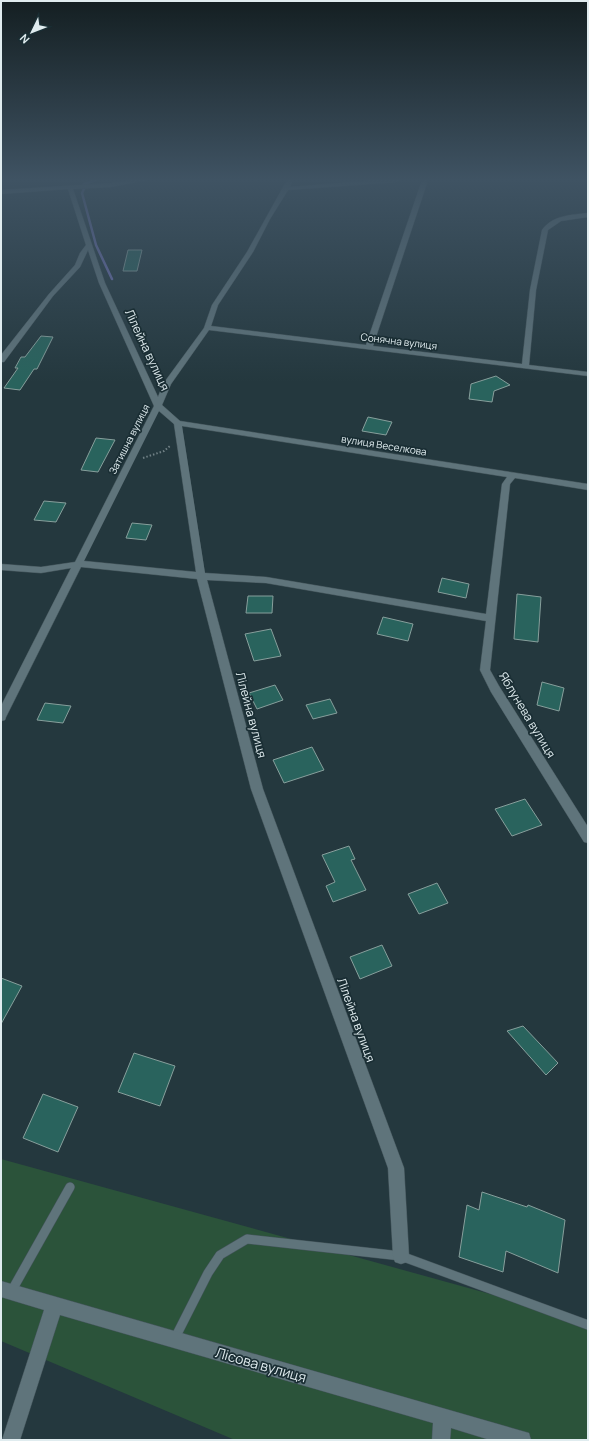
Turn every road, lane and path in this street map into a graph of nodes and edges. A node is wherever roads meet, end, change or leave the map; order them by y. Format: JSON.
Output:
{"nodes":[{"id":1,"x":87,"y":247,"type":"edge"},
{"id":2,"x":88,"y":247,"type":"edge"},
{"id":3,"x":252,"y":247,"type":"edge"},
{"id":4,"x":403,"y":247,"type":"edge"},
{"id":5,"x":542,"y":247,"type":"edge"},
{"id":6,"x":207,"y":328,"type":"junction"},
{"id":7,"x":369,"y":348,"type":"junction"},
{"id":8,"x":1,"y":360,"type":"edge"},
{"id":9,"x":525,"y":366,"type":"junction"},
{"id":10,"x":588,"y":374,"type":"edge"},
{"id":11,"x":158,"y":406,"type":"junction"},
{"id":12,"x":178,"y":423,"type":"junction"},
{"id":13,"x":512,"y":476,"type":"junction"},
{"id":14,"x":588,"y":487,"type":"edge"},
{"id":15,"x":79,"y":564,"type":"junction"},
{"id":16,"x":1,"y":567,"type":"edge"},
{"id":17,"x":201,"y":576,"type":"junction"},
{"id":18,"x":490,"y":618,"type":"junction"},
{"id":19,"x":1,"y":717,"type":"edge"},
{"id":20,"x":588,"y":838,"type":"edge"},
{"id":21,"x":70,"y":1187,"type":"dead end"},
{"id":22,"x":401,"y":1256,"type":"junction"},
{"id":23,"x":6,"y":1290,"type":"edge"},
{"id":24,"x":54,"y":1305,"type":"junction"},
{"id":25,"x":588,"y":1325,"type":"edge"},
{"id":26,"x":174,"y":1340,"type":"junction"},
{"id":27,"x":442,"y":1417,"type":"junction"},
{"id":28,"x":11,"y":1440,"type":"edge"},
{"id":29,"x":441,"y":1440,"type":"edge"},
{"id":30,"x":522,"y":1440,"type":"edge"}],
"edges":[{"from":1,"to":8,"type":"street"},
{"from":2,"to":11,"type":"street","name":"Лілейна вулиця"},
{"from":3,"to":6,"type":"street","name":"Затишна вулиця"},
{"from":4,"to":7,"type":"street"},
{"from":5,"to":9,"type":"street"},
{"from":6,"to":7,"type":"street","name":"Сонячна вулиця"},
{"from":6,"to":11,"type":"street","name":"Затишна вулиця"},
{"from":7,"to":9,"type":"street","name":"Сонячна вулиця"},
{"from":9,"to":10,"type":"street","name":"Сонячна вулиця"},
{"from":11,"to":12,"type":"street","name":"Лілейна вулиця"},
{"from":11,"to":15,"type":"street","name":"Затишна вулиця"},
{"from":12,"to":13,"type":"street","name":"вулиця Веселкова"},
{"from":12,"to":17,"type":"street","name":"Лілейна вулиця"},
{"from":13,"to":14,"type":"street","name":"вулиця Веселкова"},
{"from":13,"to":18,"type":"street","name":"Яблунева вулиця"},
{"from":15,"to":16,"type":"street"},
{"from":15,"to":17,"type":"street"},
{"from":15,"to":19,"type":"street","name":"Затишна вулиця"},
{"from":17,"to":18,"type":"street"},
{"from":17,"to":22,"type":"street","name":"Лілейна вулиця"},
{"from":18,"to":20,"type":"street","name":"Яблунева вулиця"},
{"from":21,"to":23,"type":"lane"},
{"from":22,"to":25,"type":"lane"},
{"from":22,"to":26,"type":"lane"},
{"from":23,"to":24,"type":"street","name":"Лісова вулиця"},
{"from":24,"to":26,"type":"street","name":"Лісова вулиця"},
{"from":24,"to":28,"type":"street"},
{"from":26,"to":27,"type":"street","name":"Лісова вулиця"},
{"from":27,"to":29,"type":"street"},
{"from":27,"to":30,"type":"street","name":"Лісова вулиця"}]}
